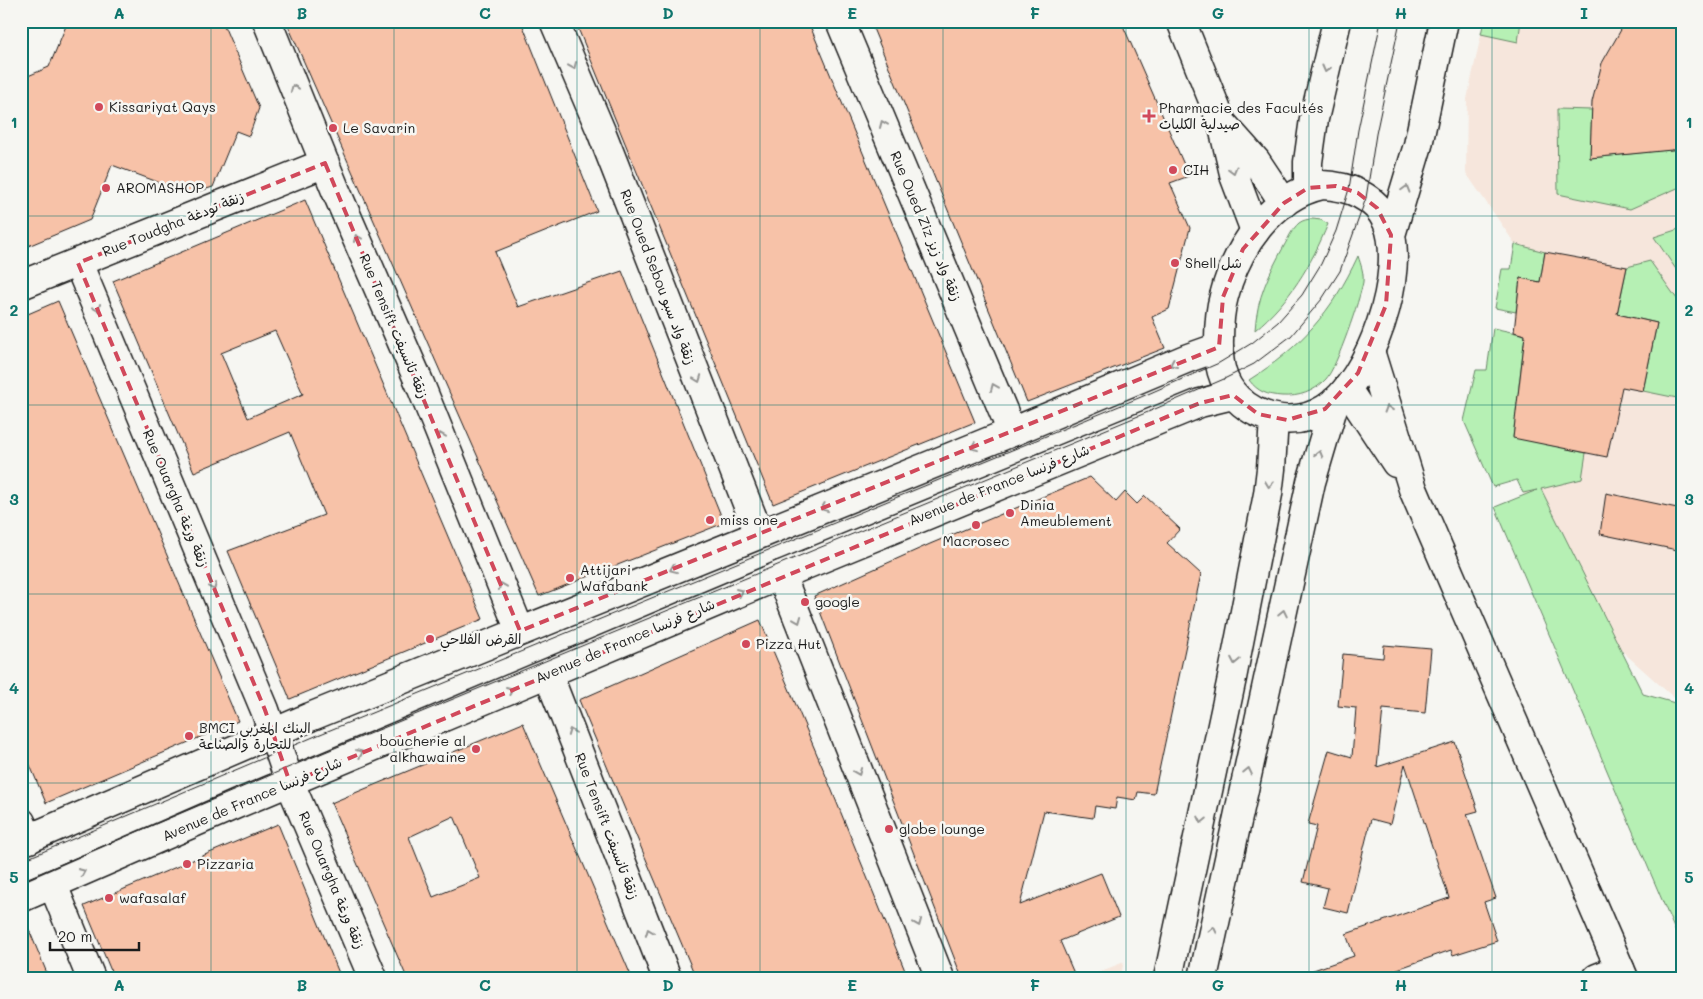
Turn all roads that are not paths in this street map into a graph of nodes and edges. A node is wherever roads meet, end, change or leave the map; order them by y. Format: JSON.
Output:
{"nodes":[{"id":1,"x":267,"y":21,"type":"edge"},
{"id":2,"x":554,"y":21,"type":"edge"},
{"id":3,"x":840,"y":21,"type":"edge"},
{"id":4,"x":1181,"y":21,"type":"edge"},
{"id":5,"x":1337,"y":21,"type":"edge"},
{"id":6,"x":1444,"y":21,"type":"edge"},
{"id":7,"x":1222,"y":123,"type":"junction"},
{"id":8,"x":325,"y":163,"type":"junction"},
{"id":9,"x":1308,"y":188,"type":"junction"},
{"id":10,"x":1284,"y":203,"type":"junction"},
{"id":11,"x":1256,"y":231,"type":"junction"},
{"id":12,"x":1391,"y":236,"type":"junction"},
{"id":13,"x":78,"y":263,"type":"junction"},
{"id":14,"x":21,"y":286,"type":"edge"},
{"id":15,"x":1218,"y":347,"type":"junction"},
{"id":16,"x":1370,"y":351,"type":"junction"},
{"id":17,"x":1233,"y":395,"type":"junction"},
{"id":18,"x":1341,"y":395,"type":"junction"},
{"id":19,"x":1274,"y":418,"type":"junction"},
{"id":20,"x":1012,"y":432,"type":"junction"},
{"id":21,"x":1413,"y":489,"type":"junction"},
{"id":22,"x":759,"y":534,"type":"junction"},
{"id":23,"x":780,"y":575,"type":"junction"},
{"id":24,"x":520,"y":631,"type":"junction"},
{"id":25,"x":548,"y":674,"type":"junction"},
{"id":26,"x":274,"y":733,"type":"junction"},
{"id":27,"x":290,"y":782,"type":"junction"},
{"id":28,"x":24,"y":834,"type":"edge"},
{"id":29,"x":53,"y":884,"type":"junction"},
{"id":30,"x":21,"y":898,"type":"edge"},
{"id":31,"x":1614,"y":975,"type":"edge"},
{"id":32,"x":91,"y":978,"type":"edge"},
{"id":33,"x":373,"y":978,"type":"edge"},
{"id":34,"x":667,"y":978,"type":"edge"},
{"id":35,"x":940,"y":978,"type":"edge"},
{"id":36,"x":1168,"y":978,"type":"edge"},
{"id":37,"x":1202,"y":978,"type":"edge"}],
"edges":[{"from":8,"to":1,"type":"street","name":"Rue Tensift زنقة تانسيفت","one_way":true},
{"from":2,"to":22,"type":"street","name":"Rue Oued Sebou زنقة واد سبو","one_way":true},
{"from":20,"to":3,"type":"street","name":"Rue Oued Ziz زنقة واد زيز","one_way":true},
{"from":4,"to":7,"type":"street"},
{"from":5,"to":9,"type":"street","one_way":true},
{"from":12,"to":6,"type":"street","one_way":true},
{"from":7,"to":10,"type":"street"},
{"from":7,"to":11,"type":"street","one_way":true},
{"from":8,"to":13,"type":"street","name":"Rue Toudgha زنقة تودغة"},
{"from":24,"to":8,"type":"street","name":"Rue Tensift زنقة تانسيفت","one_way":true},
{"from":9,"to":10,"type":"street"},
{"from":9,"to":12,"type":"street"},
{"from":10,"to":11,"type":"street"},
{"from":11,"to":15,"type":"street"},
{"from":12,"to":16,"type":"street"},
{"from":13,"to":14,"type":"street","name":"Rue Toudgha زنقة تودغة"},
{"from":13,"to":26,"type":"street","name":"Rue Ouargha زنقة ورغة","one_way":true},
{"from":15,"to":17,"type":"street"},
{"from":15,"to":20,"type":"street","one_way":true},
{"from":16,"to":18,"type":"street"},
{"from":21,"to":16,"type":"street","one_way":true},
{"from":17,"to":19,"type":"street"},
{"from":17,"to":23,"type":"street","name":"Avenue de France شارع فرنسا"},
{"from":18,"to":19,"type":"street"},
{"from":18,"to":21,"type":"street"},
{"from":37,"to":18,"type":"street","one_way":true},
{"from":19,"to":36,"type":"street","one_way":true},
{"from":20,"to":22,"type":"street","one_way":true},
{"from":21,"to":31,"type":"street"},
{"from":22,"to":24,"type":"street","one_way":true},
{"from":25,"to":23,"type":"street","name":"Avenue de France شارع فرنسا","one_way":true},
{"from":23,"to":35,"type":"street","one_way":true},
{"from":24,"to":26,"type":"street"},
{"from":27,"to":25,"type":"street","name":"Avenue de France شارع فرنسا","one_way":true},
{"from":34,"to":25,"type":"street","name":"Rue Tensift زنقة تانسيفت","one_way":true},
{"from":26,"to":27,"type":"street","name":"Rue Ouargha زنقة ورغة"},
{"from":26,"to":28,"type":"street"},
{"from":29,"to":27,"type":"street","name":"Avenue de France شارع فرنسا","one_way":true},
{"from":27,"to":33,"type":"street","name":"Rue Ouargha زنقة ورغة"},
{"from":29,"to":30,"type":"street","name":"Avenue de France شارع فرنسا"},
{"from":29,"to":32,"type":"street"}]}
